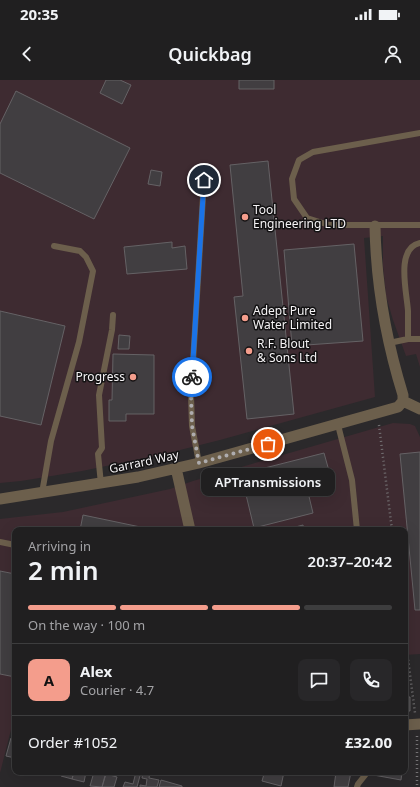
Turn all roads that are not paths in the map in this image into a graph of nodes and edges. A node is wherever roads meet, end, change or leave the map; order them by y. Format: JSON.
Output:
{"nodes":[{"id":1,"x":420,"y":133,"type":"edge"},
{"id":2,"x":204,"y":180,"type":"dead end"},
{"id":3,"x":420,"y":225,"type":"edge"},
{"id":4,"x":375,"y":226,"type":"junction"},
{"id":5,"x":420,"y":243,"type":"edge"},
{"id":6,"x":54,"y":246,"type":"dead end"},
{"id":7,"x":113,"y":315,"type":"dead end"},
{"id":8,"x":408,"y":339,"type":"junction"},
{"id":9,"x":420,"y":339,"type":"edge"},
{"id":10,"x":389,"y":343,"type":"junction"},
{"id":11,"x":403,"y":401,"type":"junction"},
{"id":12,"x":420,"y":410,"type":"edge"},
{"id":13,"x":338,"y":425,"type":"junction"},
{"id":14,"x":199,"y":463,"type":"junction"},
{"id":15,"x":176,"y":468,"type":"junction"},
{"id":16,"x":101,"y":484,"type":"junction"},
{"id":17,"x":42,"y":493,"type":"junction"},
{"id":18,"x":0,"y":499,"type":"edge"},
{"id":19,"x":189,"y":527,"type":"edge"},
{"id":20,"x":357,"y":527,"type":"edge"},
{"id":21,"x":0,"y":542,"type":"edge"},
{"id":22,"x":12,"y":544,"type":"edge"},
{"id":23,"x":408,"y":724,"type":"edge"},
{"id":24,"x":420,"y":724,"type":"edge"},
{"id":25,"x":365,"y":775,"type":"edge"},
{"id":26,"x":358,"y":787,"type":"edge"}],
"edges":[{"from":1,"to":4,"type":"lane"},
{"from":2,"to":14,"type":"lane"},
{"from":3,"to":4,"type":"lane"},
{"from":4,"to":10,"type":"street"},
{"from":5,"to":8,"type":"lane"},
{"from":6,"to":17,"type":"lane"},
{"from":7,"to":16,"type":"lane"},
{"from":8,"to":9,"type":"lane"},
{"from":8,"to":10,"type":"lane"},
{"from":10,"to":11,"type":"street"},
{"from":11,"to":12,"type":"street"},
{"from":11,"to":13,"type":"street","name":"Garrard Way"},
{"from":13,"to":14,"type":"street","name":"Garrard Way"},
{"from":13,"to":20,"type":"lane"},
{"from":14,"to":15,"type":"street","name":"Garrard Way"},
{"from":15,"to":16,"type":"street","name":"Garrard Way"},
{"from":15,"to":19,"type":"street"},
{"from":16,"to":17,"type":"street","name":"Garrard Way"},
{"from":17,"to":18,"type":"street","name":"Garrard Way"},
{"from":21,"to":22,"type":"lane"},
{"from":23,"to":24,"type":"street"},
{"from":25,"to":26,"type":"lane"}]}
